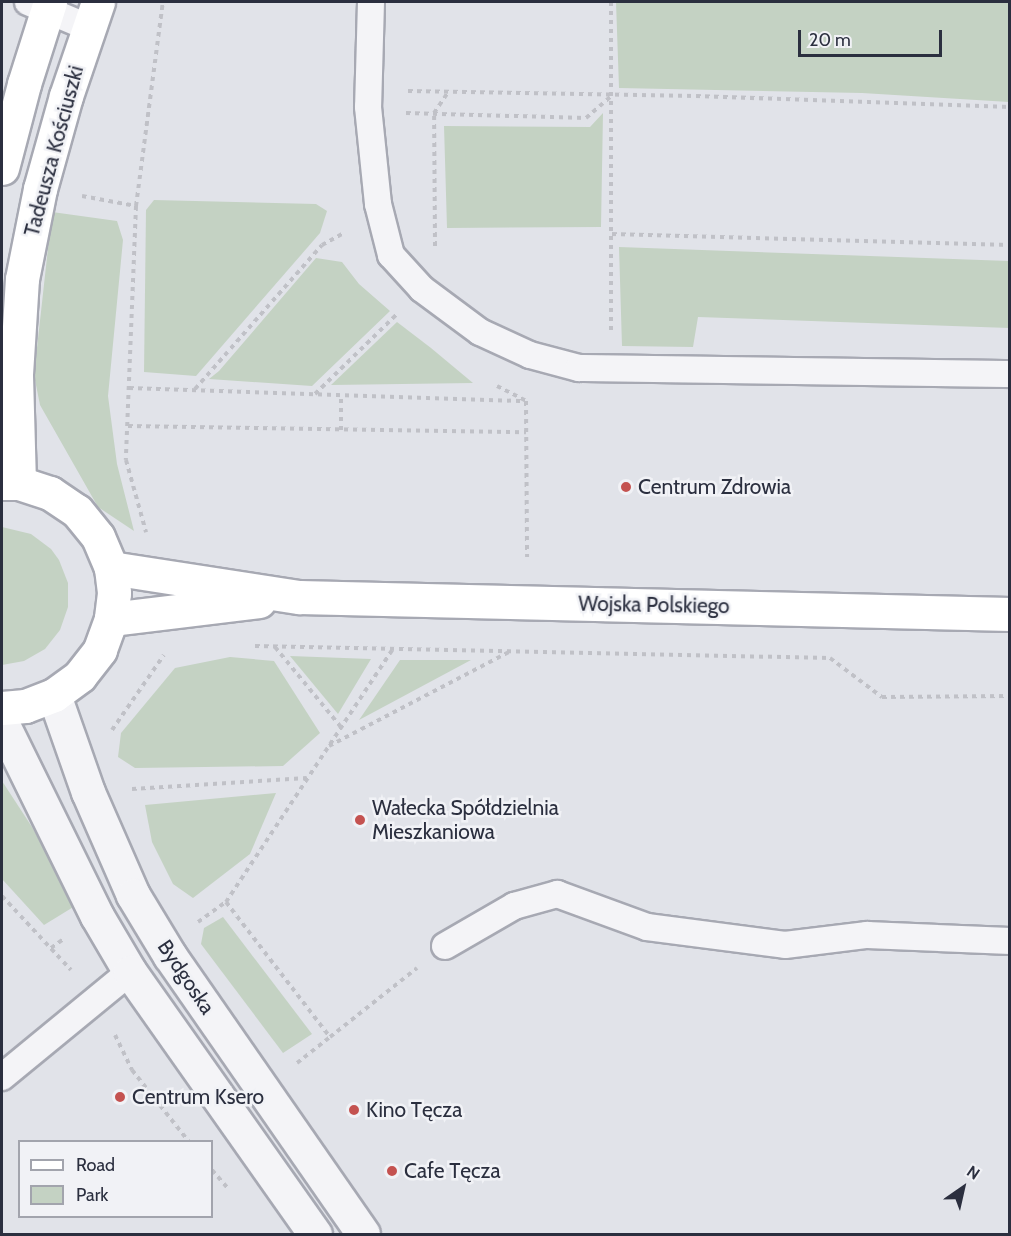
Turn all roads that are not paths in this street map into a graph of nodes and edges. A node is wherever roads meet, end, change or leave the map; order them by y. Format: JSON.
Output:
{"nodes":[{"id":1,"x":371,"y":2,"type":"edge"},
{"id":2,"x":42,"y":4,"type":"edge"},
{"id":3,"x":94,"y":15,"type":"edge"},
{"id":4,"x":2,"y":168,"type":"edge"},
{"id":5,"x":1010,"y":374,"type":"edge"},
{"id":6,"x":10,"y":483,"type":"edge"},
{"id":7,"x":111,"y":568,"type":"junction"},
{"id":8,"x":299,"y":597,"type":"junction"},
{"id":9,"x":1010,"y":614,"type":"edge"},
{"id":10,"x":111,"y":620,"type":"junction"},
{"id":11,"x":54,"y":695,"type":"junction"},
{"id":12,"x":2,"y":708,"type":"edge"},
{"id":13,"x":2,"y":723,"type":"edge"},
{"id":14,"x":1010,"y":941,"type":"edge"},
{"id":15,"x":445,"y":946,"type":"road end"},
{"id":16,"x":130,"y":972,"type":"junction"},
{"id":17,"x":2,"y":1077,"type":"edge"},
{"id":18,"x":315,"y":1234,"type":"edge"},
{"id":19,"x":363,"y":1234,"type":"edge"}],
"edges":[{"from":1,"to":5,"type":"lane"},
{"from":2,"to":3,"type":"lane"},
{"from":2,"to":4,"type":"main road"},
{"from":3,"to":6,"type":"main road","name":"Tadeusza Kościuszki"},
{"from":6,"to":7,"type":"main road"},
{"from":7,"to":8,"type":"main road","name":"Wojska Polskiego"},
{"from":7,"to":10,"type":"main road"},
{"from":8,"to":9,"type":"main road","name":"Wojska Polskiego"},
{"from":8,"to":10,"type":"main road","name":"Wojska Polskiego"},
{"from":10,"to":11,"type":"main road"},
{"from":11,"to":12,"type":"main road"},
{"from":11,"to":19,"type":"street","name":"Bydgoska"},
{"from":13,"to":16,"type":"street","name":"Bydgoska"},
{"from":14,"to":15,"type":"lane"},
{"from":16,"to":17,"type":"lane"},
{"from":16,"to":18,"type":"street","name":"Bydgoska"}]}
